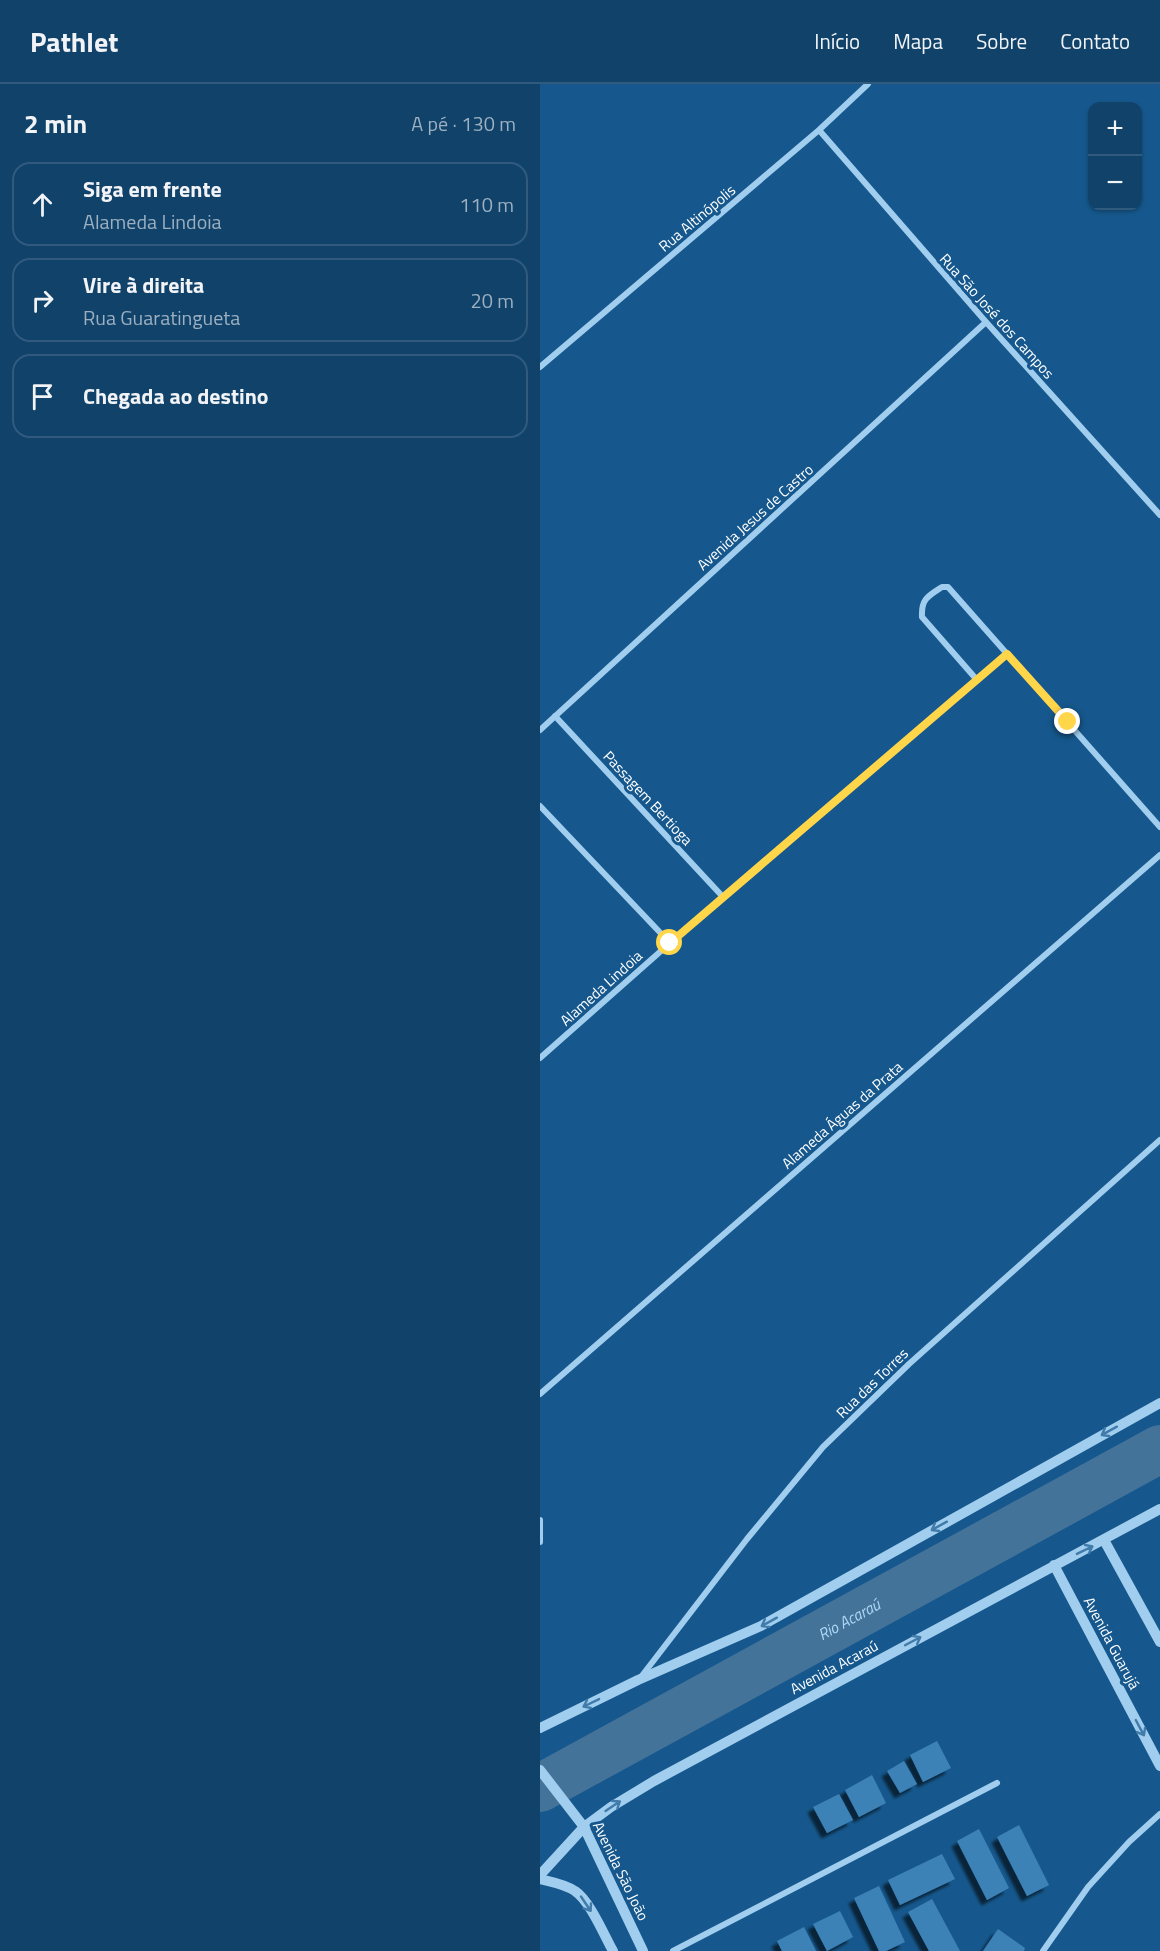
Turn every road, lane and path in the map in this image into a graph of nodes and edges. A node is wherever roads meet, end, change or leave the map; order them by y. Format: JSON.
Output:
{"nodes":[{"id":1,"x":868,"y":84,"type":"edge"},
{"id":2,"x":819,"y":130,"type":"junction"},
{"id":3,"x":986,"y":322,"type":"junction"},
{"id":4,"x":540,"y":367,"type":"edge"},
{"id":5,"x":1160,"y":515,"type":"edge"},
{"id":6,"x":1007,"y":654,"type":"junction"},
{"id":7,"x":977,"y":680,"type":"junction"},
{"id":8,"x":555,"y":716,"type":"junction"},
{"id":9,"x":540,"y":730,"type":"edge"},
{"id":10,"x":540,"y":806,"type":"edge"},
{"id":11,"x":1160,"y":827,"type":"edge"},
{"id":12,"x":1160,"y":855,"type":"edge"},
{"id":13,"x":723,"y":897,"type":"junction"},
{"id":14,"x":670,"y":943,"type":"junction"},
{"id":15,"x":540,"y":1058,"type":"edge"},
{"id":16,"x":1160,"y":1140,"type":"edge"},
{"id":17,"x":540,"y":1394,"type":"edge"},
{"id":18,"x":1160,"y":1403,"type":"edge"},
{"id":19,"x":1160,"y":1509,"type":"edge"},
{"id":20,"x":540,"y":1520,"type":"edge"},
{"id":21,"x":1104,"y":1540,"type":"junction"},
{"id":22,"x":540,"y":1542,"type":"edge"},
{"id":23,"x":1054,"y":1565,"type":"junction"},
{"id":24,"x":1160,"y":1642,"type":"edge"},
{"id":25,"x":639,"y":1680,"type":"junction"},
{"id":26,"x":540,"y":1728,"type":"edge"},
{"id":27,"x":1160,"y":1766,"type":"edge"},
{"id":28,"x":540,"y":1770,"type":"edge"},
{"id":29,"x":997,"y":1783,"type":"dead end"},
{"id":30,"x":1160,"y":1814,"type":"edge"},
{"id":31,"x":584,"y":1827,"type":"junction"},
{"id":32,"x":540,"y":1877,"type":"edge"},
{"id":33,"x":613,"y":1951,"type":"edge"},
{"id":34,"x":644,"y":1951,"type":"edge"},
{"id":35,"x":673,"y":1951,"type":"edge"},
{"id":36,"x":1043,"y":1951,"type":"edge"}],
"edges":[{"from":1,"to":2,"type":"street","name":"Rua Altinópolis"},
{"from":2,"to":3,"type":"street","name":"Rua São José dos Campos"},
{"from":2,"to":4,"type":"street","name":"Rua Altinópolis"},
{"from":3,"to":5,"type":"street","name":"Rua São José dos Campos"},
{"from":3,"to":8,"type":"street","name":"Avenida Jesus de Castro"},
{"from":6,"to":7,"type":"street","name":"Alameda Lindoia"},
{"from":6,"to":7,"type":"street"},
{"from":6,"to":11,"type":"street"},
{"from":7,"to":13,"type":"street","name":"Alameda Lindoia"},
{"from":8,"to":9,"type":"street","name":"Avenida Jesus de Castro"},
{"from":8,"to":13,"type":"street","name":"Passagem Bertioga"},
{"from":10,"to":14,"type":"street"},
{"from":12,"to":17,"type":"street","name":"Alameda Águas da Prata"},
{"from":13,"to":14,"type":"street","name":"Alameda Lindoia"},
{"from":14,"to":15,"type":"street","name":"Alameda Lindoia"},
{"from":16,"to":25,"type":"street","name":"Rua das Torres"},
{"from":18,"to":25,"type":"street","one_way":true},
{"from":19,"to":21,"type":"street","name":"Avenida Acaraú"},
{"from":20,"to":22,"type":"street"},
{"from":23,"to":21,"type":"street","name":"Avenida Acaraú","one_way":true},
{"from":21,"to":24,"type":"street"},
{"from":23,"to":27,"type":"street","name":"Avenida Guarujá","one_way":true},
{"from":31,"to":23,"type":"street","name":"Avenida Acaraú","one_way":true},
{"from":25,"to":26,"type":"street","one_way":true},
{"from":28,"to":31,"type":"street","name":"Avenida São João"},
{"from":29,"to":35,"type":"street"},
{"from":30,"to":36,"type":"street"},
{"from":31,"to":32,"type":"street","name":"Avenida Acaraú"},
{"from":31,"to":34,"type":"street","name":"Avenida São João"},
{"from":32,"to":33,"type":"street","one_way":true}]}
